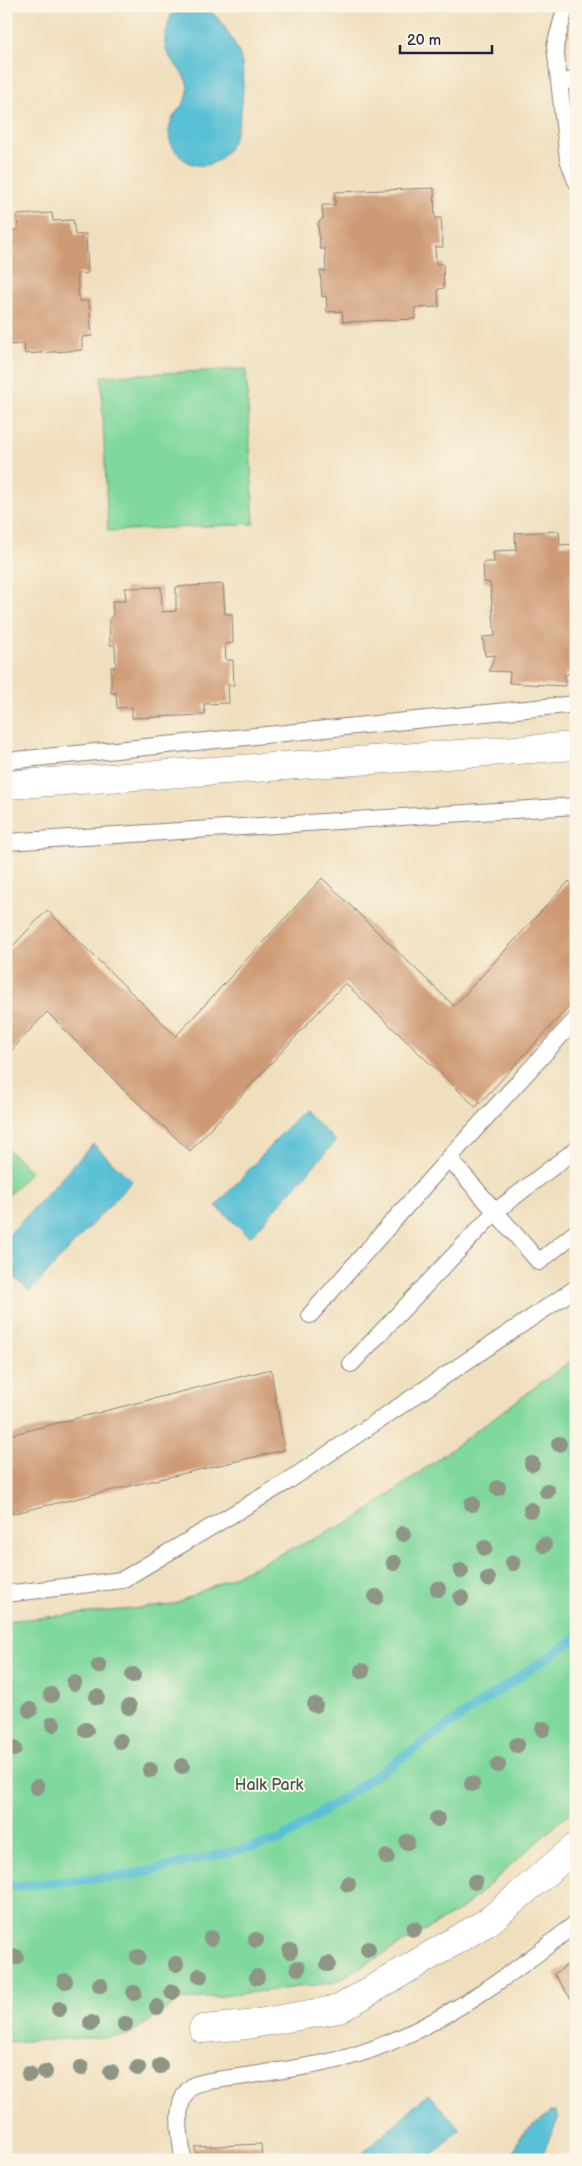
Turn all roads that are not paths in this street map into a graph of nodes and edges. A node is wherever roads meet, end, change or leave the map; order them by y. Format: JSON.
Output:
{"nodes":[{"id":1,"x":566,"y":6,"type":"edge"},
{"id":2,"x":568,"y":81,"type":"edge"},
{"id":3,"x":570,"y":133,"type":"edge"},
{"id":4,"x":576,"y":181,"type":"edge"},
{"id":5,"x":576,"y":704,"type":"edge"},
{"id":6,"x":576,"y":746,"type":"edge"},
{"id":7,"x":6,"y":761,"type":"edge"},
{"id":8,"x":6,"y":785,"type":"edge"},
{"id":9,"x":576,"y":806,"type":"edge"},
{"id":10,"x":6,"y":842,"type":"edge"},
{"id":11,"x":576,"y":1019,"type":"edge"},
{"id":12,"x":576,"y":1149,"type":"edge"},
{"id":13,"x":449,"y":1158,"type":"junction"},
{"id":14,"x":496,"y":1211,"type":"junction"},
{"id":15,"x":576,"y":1232,"type":"edge"},
{"id":16,"x":576,"y":1288,"type":"edge"},
{"id":17,"x":310,"y":1316,"type":"dead end"},
{"id":18,"x":352,"y":1364,"type":"dead end"},
{"id":19,"x":6,"y":1594,"type":"edge"},
{"id":20,"x":576,"y":1847,"type":"edge"},
{"id":21,"x":576,"y":1923,"type":"edge"},
{"id":22,"x":203,"y":2029,"type":"dead end"},
{"id":23,"x":183,"y":2160,"type":"edge"}],
"edges":[{"from":1,"to":2,"type":"lane"},
{"from":2,"to":3,"type":"lane"},
{"from":3,"to":4,"type":"lane"},
{"from":5,"to":7,"type":"lane"},
{"from":6,"to":8,"type":"street"},
{"from":9,"to":10,"type":"lane"},
{"from":11,"to":13,"type":"lane"},
{"from":12,"to":14,"type":"lane"},
{"from":13,"to":14,"type":"lane"},
{"from":13,"to":17,"type":"lane"},
{"from":14,"to":15,"type":"lane"},
{"from":14,"to":18,"type":"lane"},
{"from":16,"to":19,"type":"lane"},
{"from":20,"to":22,"type":"street"},
{"from":21,"to":23,"type":"lane"}]}
